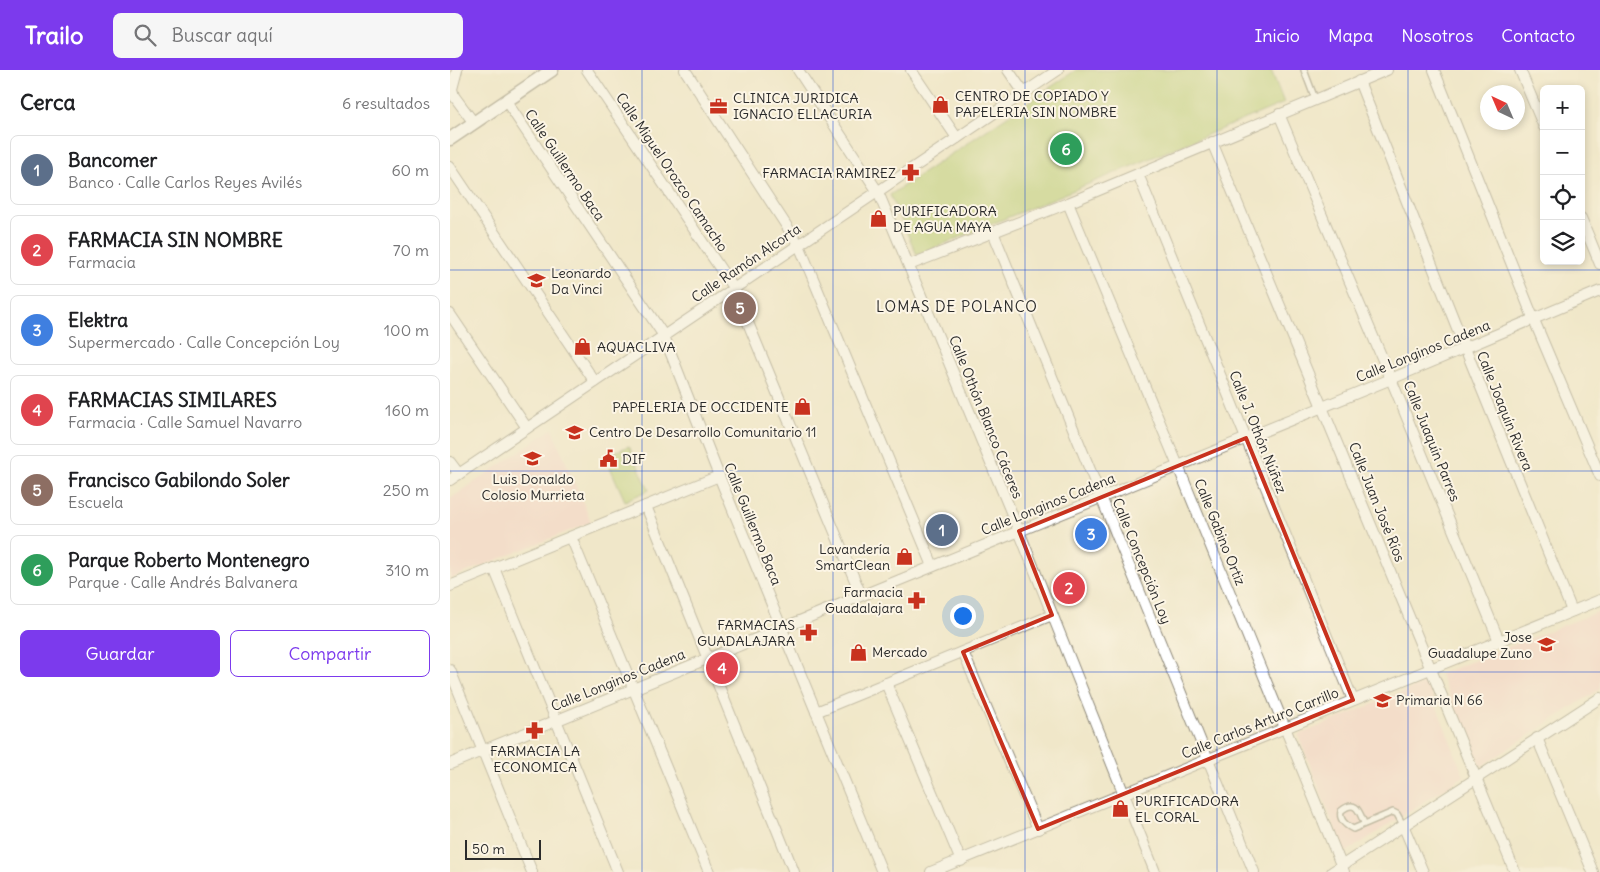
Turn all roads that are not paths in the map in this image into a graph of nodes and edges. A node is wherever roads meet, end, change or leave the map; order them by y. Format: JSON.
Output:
{"nodes":[{"id":1,"x":457,"y":70,"type":"edge"},
{"id":2,"x":552,"y":70,"type":"edge"},
{"id":3,"x":587,"y":70,"type":"edge"},
{"id":4,"x":685,"y":70,"type":"edge"},
{"id":5,"x":798,"y":70,"type":"edge"},
{"id":6,"x":910,"y":70,"type":"edge"},
{"id":7,"x":1008,"y":70,"type":"edge"},
{"id":8,"x":1058,"y":70,"type":"edge"},
{"id":9,"x":1304,"y":70,"type":"edge"},
{"id":10,"x":1387,"y":70,"type":"edge"},
{"id":11,"x":1434,"y":70,"type":"edge"},
{"id":12,"x":1520,"y":70,"type":"edge"},
{"id":13,"x":1359,"y":81,"type":"junction"},
{"id":14,"x":452,"y":82,"type":"edge"},
{"id":15,"x":1024,"y":93,"type":"junction"},
{"id":16,"x":1315,"y":99,"type":"junction"},
{"id":17,"x":506,"y":101,"type":"junction"},
{"id":18,"x":1279,"y":114,"type":"junction"},
{"id":19,"x":1540,"y":118,"type":"edge"},
{"id":20,"x":474,"y":123,"type":"junction"},
{"id":21,"x":957,"y":138,"type":"junction"},
{"id":22,"x":450,"y":139,"type":"edge"},
{"id":23,"x":1212,"y":142,"type":"junction"},
{"id":24,"x":450,"y":167,"type":"edge"},
{"id":25,"x":1138,"y":174,"type":"junction"},
{"id":26,"x":878,"y":192,"type":"junction"},
{"id":27,"x":1068,"y":203,"type":"junction"},
{"id":28,"x":1582,"y":220,"type":"edge"},
{"id":29,"x":993,"y":232,"type":"junction"},
{"id":30,"x":799,"y":245,"type":"junction"},
{"id":31,"x":908,"y":264,"type":"junction"},
{"id":32,"x":1600,"y":264,"type":"edge"},
{"id":33,"x":734,"y":289,"type":"junction"},
{"id":34,"x":1600,"y":291,"type":"edge"},
{"id":35,"x":450,"y":314,"type":"edge"},
{"id":36,"x":1534,"y":320,"type":"junction"},
{"id":37,"x":664,"y":336,"type":"junction"},
{"id":38,"x":1465,"y":348,"type":"junction"},
{"id":39,"x":1392,"y":379,"type":"junction"},
{"id":40,"x":595,"y":382,"type":"junction"},
{"id":41,"x":1323,"y":407,"type":"junction"},
{"id":42,"x":527,"y":428,"type":"junction"},
{"id":43,"x":1246,"y":438,"type":"junction"},
{"id":44,"x":450,"y":462,"type":"edge"},
{"id":45,"x":1178,"y":466,"type":"junction"},
{"id":46,"x":718,"y":476,"type":"junction"},
{"id":47,"x":1600,"y":476,"type":"edge"},
{"id":48,"x":454,"y":477,"type":"edge"},
{"id":49,"x":1101,"y":498,"type":"junction"},
{"id":50,"x":646,"y":506,"type":"junction"},
{"id":51,"x":1019,"y":531,"type":"junction"},
{"id":52,"x":571,"y":537,"type":"junction"},
{"id":53,"x":933,"y":566,"type":"junction"},
{"id":54,"x":494,"y":568,"type":"junction"},
{"id":55,"x":450,"y":586,"type":"edge"},
{"id":56,"x":861,"y":595,"type":"junction"},
{"id":57,"x":1600,"y":600,"type":"edge"},
{"id":58,"x":1572,"y":611,"type":"junction"},
{"id":59,"x":1052,"y":616,"type":"junction"},
{"id":60,"x":782,"y":628,"type":"junction"},
{"id":61,"x":1498,"y":641,"type":"junction"},
{"id":62,"x":963,"y":652,"type":"junction"},
{"id":63,"x":708,"y":658,"type":"junction"},
{"id":64,"x":1431,"y":669,"type":"junction"},
{"id":65,"x":450,"y":670,"type":"edge"},
{"id":66,"x":886,"y":684,"type":"junction"},
{"id":67,"x":634,"y":688,"type":"junction"},
{"id":68,"x":1600,"y":698,"type":"edge"},
{"id":69,"x":1353,"y":700,"type":"junction"},
{"id":70,"x":816,"y":712,"type":"junction"},
{"id":71,"x":556,"y":720,"type":"junction"},
{"id":72,"x":1285,"y":728,"type":"junction"},
{"id":73,"x":1537,"y":738,"type":"junction"},
{"id":74,"x":482,"y":751,"type":"junction"},
{"id":75,"x":1208,"y":759,"type":"junction"},
{"id":76,"x":450,"y":764,"type":"edge"},
{"id":77,"x":1476,"y":777,"type":"junction"},
{"id":78,"x":1124,"y":794,"type":"junction"},
{"id":79,"x":1364,"y":823,"type":"junction"},
{"id":80,"x":1403,"y":825,"type":"junction"},
{"id":81,"x":1038,"y":829,"type":"junction"},
{"id":82,"x":961,"y":860,"type":"junction"},
{"id":83,"x":1343,"y":869,"type":"edge"},
{"id":84,"x":532,"y":872,"type":"edge"},
{"id":85,"x":618,"y":872,"type":"edge"},
{"id":86,"x":709,"y":872,"type":"edge"},
{"id":87,"x":794,"y":872,"type":"edge"},
{"id":88,"x":882,"y":872,"type":"edge"},
{"id":89,"x":931,"y":872,"type":"edge"},
{"id":90,"x":1155,"y":872,"type":"edge"},
{"id":91,"x":1254,"y":872,"type":"edge"},
{"id":92,"x":1332,"y":872,"type":"edge"},
{"id":93,"x":1423,"y":872,"type":"edge"},
{"id":94,"x":1515,"y":872,"type":"edge"},
{"id":95,"x":1592,"y":872,"type":"edge"}],
"edges":[{"from":1,"to":14,"type":"street"},
{"from":2,"to":17,"type":"street"},
{"from":3,"to":33,"type":"street","name":"Calle Miguel Orozco Camacho"},
{"from":4,"to":30,"type":"street"},
{"from":5,"to":26,"type":"street","name":"Calle Othón Blanco Cáceres"},
{"from":6,"to":21,"type":"street"},
{"from":7,"to":15,"type":"street"},
{"from":8,"to":15,"type":"street","name":"Calle Ramón Alcorta"},
{"from":9,"to":16,"type":"lane"},
{"from":10,"to":13,"type":"street"},
{"from":11,"to":36,"type":"street"},
{"from":12,"to":19,"type":"street"},
{"from":13,"to":16,"type":"street"},
{"from":13,"to":38,"type":"street","name":"Calle Joaquín Rivera"},
{"from":14,"to":20,"type":"street"},
{"from":15,"to":21,"type":"street","name":"Calle Ramón Alcorta"},
{"from":16,"to":18,"type":"street"},
{"from":17,"to":20,"type":"street"},
{"from":17,"to":37,"type":"street","name":"Calle Guillermo Baca"},
{"from":18,"to":23,"type":"street"},
{"from":18,"to":39,"type":"street","name":"Calle Juaquín Parres"},
{"from":20,"to":22,"type":"street"},
{"from":21,"to":26,"type":"street","name":"Calle Ramón Alcorta"},
{"from":23,"to":25,"type":"street"},
{"from":23,"to":41,"type":"street","name":"Calle Juan José Ríos"},
{"from":24,"to":40,"type":"street"},
{"from":25,"to":27,"type":"street"},
{"from":25,"to":43,"type":"street","name":"Calle J. Othón Núñez"},
{"from":26,"to":30,"type":"street","name":"Calle Ramón Alcorta"},
{"from":26,"to":31,"type":"street","name":"Calle Othón Blanco Cáceres"},
{"from":27,"to":29,"type":"street"},
{"from":27,"to":45,"type":"street","name":"Calle Gabino Ortiz"},
{"from":28,"to":32,"type":"street"},
{"from":29,"to":31,"type":"street"},
{"from":29,"to":49,"type":"street","name":"Calle Concepción Loy"},
{"from":30,"to":33,"type":"street","name":"Calle Ramón Alcorta"},
{"from":30,"to":53,"type":"street"},
{"from":31,"to":51,"type":"street","name":"Calle Othón Blanco Cáceres"},
{"from":33,"to":37,"type":"street","name":"Calle Ramón Alcorta"},
{"from":33,"to":56,"type":"street","name":"Calle Miguel Orozco Camacho"},
{"from":34,"to":36,"type":"street","name":"Calle Longinos Cadena"},
{"from":35,"to":42,"type":"street"},
{"from":36,"to":38,"type":"street","name":"Calle Longinos Cadena"},
{"from":36,"to":47,"type":"street"},
{"from":37,"to":40,"type":"street","name":"Calle Ramón Alcorta"},
{"from":37,"to":46,"type":"street","name":"Calle Guillermo Baca"},
{"from":38,"to":39,"type":"street","name":"Calle Longinos Cadena"},
{"from":38,"to":58,"type":"street","name":"Calle Joaquín Rivera"},
{"from":39,"to":41,"type":"street","name":"Calle Longinos Cadena"},
{"from":39,"to":61,"type":"street","name":"Calle Juaquín Parres"},
{"from":40,"to":42,"type":"street","name":"Calle Ramón Alcorta"},
{"from":41,"to":43,"type":"street","name":"Calle Longinos Cadena"},
{"from":41,"to":64,"type":"street","name":"Calle Juan José Ríos"},
{"from":42,"to":48,"type":"street","name":"Calle Ramón Alcorta"},
{"from":43,"to":45,"type":"street","name":"Calle Longinos Cadena"},
{"from":43,"to":69,"type":"street","name":"Calle J. Othón Núñez"},
{"from":44,"to":48,"type":"street"},
{"from":45,"to":49,"type":"street","name":"Calle Longinos Cadena"},
{"from":45,"to":72,"type":"street","name":"Calle Gabino Ortiz"},
{"from":46,"to":50,"type":"street"},
{"from":46,"to":60,"type":"street","name":"Calle Guillermo Baca"},
{"from":49,"to":51,"type":"street","name":"Calle Longinos Cadena"},
{"from":49,"to":75,"type":"street","name":"Calle Concepción Loy"},
{"from":50,"to":52,"type":"street"},
{"from":50,"to":63,"type":"street"},
{"from":51,"to":53,"type":"street","name":"Calle Longinos Cadena"},
{"from":51,"to":59,"type":"street","name":"Calle Othón Blanco Cáceres"},
{"from":52,"to":54,"type":"street"},
{"from":52,"to":67,"type":"street"},
{"from":53,"to":56,"type":"street","name":"Calle Longinos Cadena"},
{"from":54,"to":55,"type":"street"},
{"from":54,"to":71,"type":"street"},
{"from":56,"to":60,"type":"street","name":"Calle Longinos Cadena"},
{"from":57,"to":58,"type":"street","name":"Calle Carlos Arturo Carrillo"},
{"from":58,"to":61,"type":"street","name":"Calle Carlos Arturo Carrillo"},
{"from":59,"to":62,"type":"street"},
{"from":59,"to":78,"type":"street","name":"Calle Othón Blanco Cáceres"},
{"from":60,"to":63,"type":"street","name":"Calle Longinos Cadena"},
{"from":60,"to":70,"type":"street","name":"Calle Guillermo Baca"},
{"from":61,"to":64,"type":"street","name":"Calle Carlos Arturo Carrillo"},
{"from":62,"to":66,"type":"street"},
{"from":62,"to":81,"type":"street"},
{"from":63,"to":67,"type":"street","name":"Calle Longinos Cadena"},
{"from":63,"to":87,"type":"street"},
{"from":64,"to":69,"type":"street","name":"Calle Carlos Arturo Carrillo"},
{"from":64,"to":77,"type":"street","name":"Calle Juan José Ríos"},
{"from":65,"to":74,"type":"street"},
{"from":66,"to":70,"type":"street"},
{"from":66,"to":82,"type":"street"},
{"from":67,"to":71,"type":"street","name":"Calle Longinos Cadena"},
{"from":67,"to":86,"type":"street"},
{"from":68,"to":73,"type":"street"},
{"from":69,"to":72,"type":"street","name":"Calle Carlos Arturo Carrillo"},
{"from":70,"to":88,"type":"street","name":"Calle Guillermo Baca"},
{"from":71,"to":74,"type":"street","name":"Calle Longinos Cadena"},
{"from":71,"to":85,"type":"street"},
{"from":72,"to":75,"type":"street","name":"Calle Carlos Arturo Carrillo"},
{"from":72,"to":83,"type":"street","name":"Calle Gabino Ortiz"},
{"from":73,"to":77,"type":"street"},
{"from":73,"to":95,"type":"street"},
{"from":74,"to":76,"type":"street","name":"Calle Longinos Cadena"},
{"from":74,"to":84,"type":"street"},
{"from":75,"to":78,"type":"street","name":"Calle Carlos Arturo Carrillo"},
{"from":75,"to":91,"type":"street","name":"Calle Concepción Loy"},
{"from":77,"to":80,"type":"street"},
{"from":77,"to":94,"type":"street","name":"Calle Juan José Ríos"},
{"from":78,"to":81,"type":"street","name":"Calle Carlos Arturo Carrillo"},
{"from":78,"to":90,"type":"street","name":"Calle Othón Blanco Cáceres"},
{"from":79,"to":79,"type":"lane"},
{"from":79,"to":80,"type":"lane"},
{"from":80,"to":83,"type":"street"},
{"from":80,"to":93,"type":"street"},
{"from":81,"to":82,"type":"street","name":"Calle Carlos Arturo Carrillo"},
{"from":82,"to":89,"type":"street","name":"Calle Carlos Arturo Carrillo"},
{"from":83,"to":92,"type":"street"}]}
